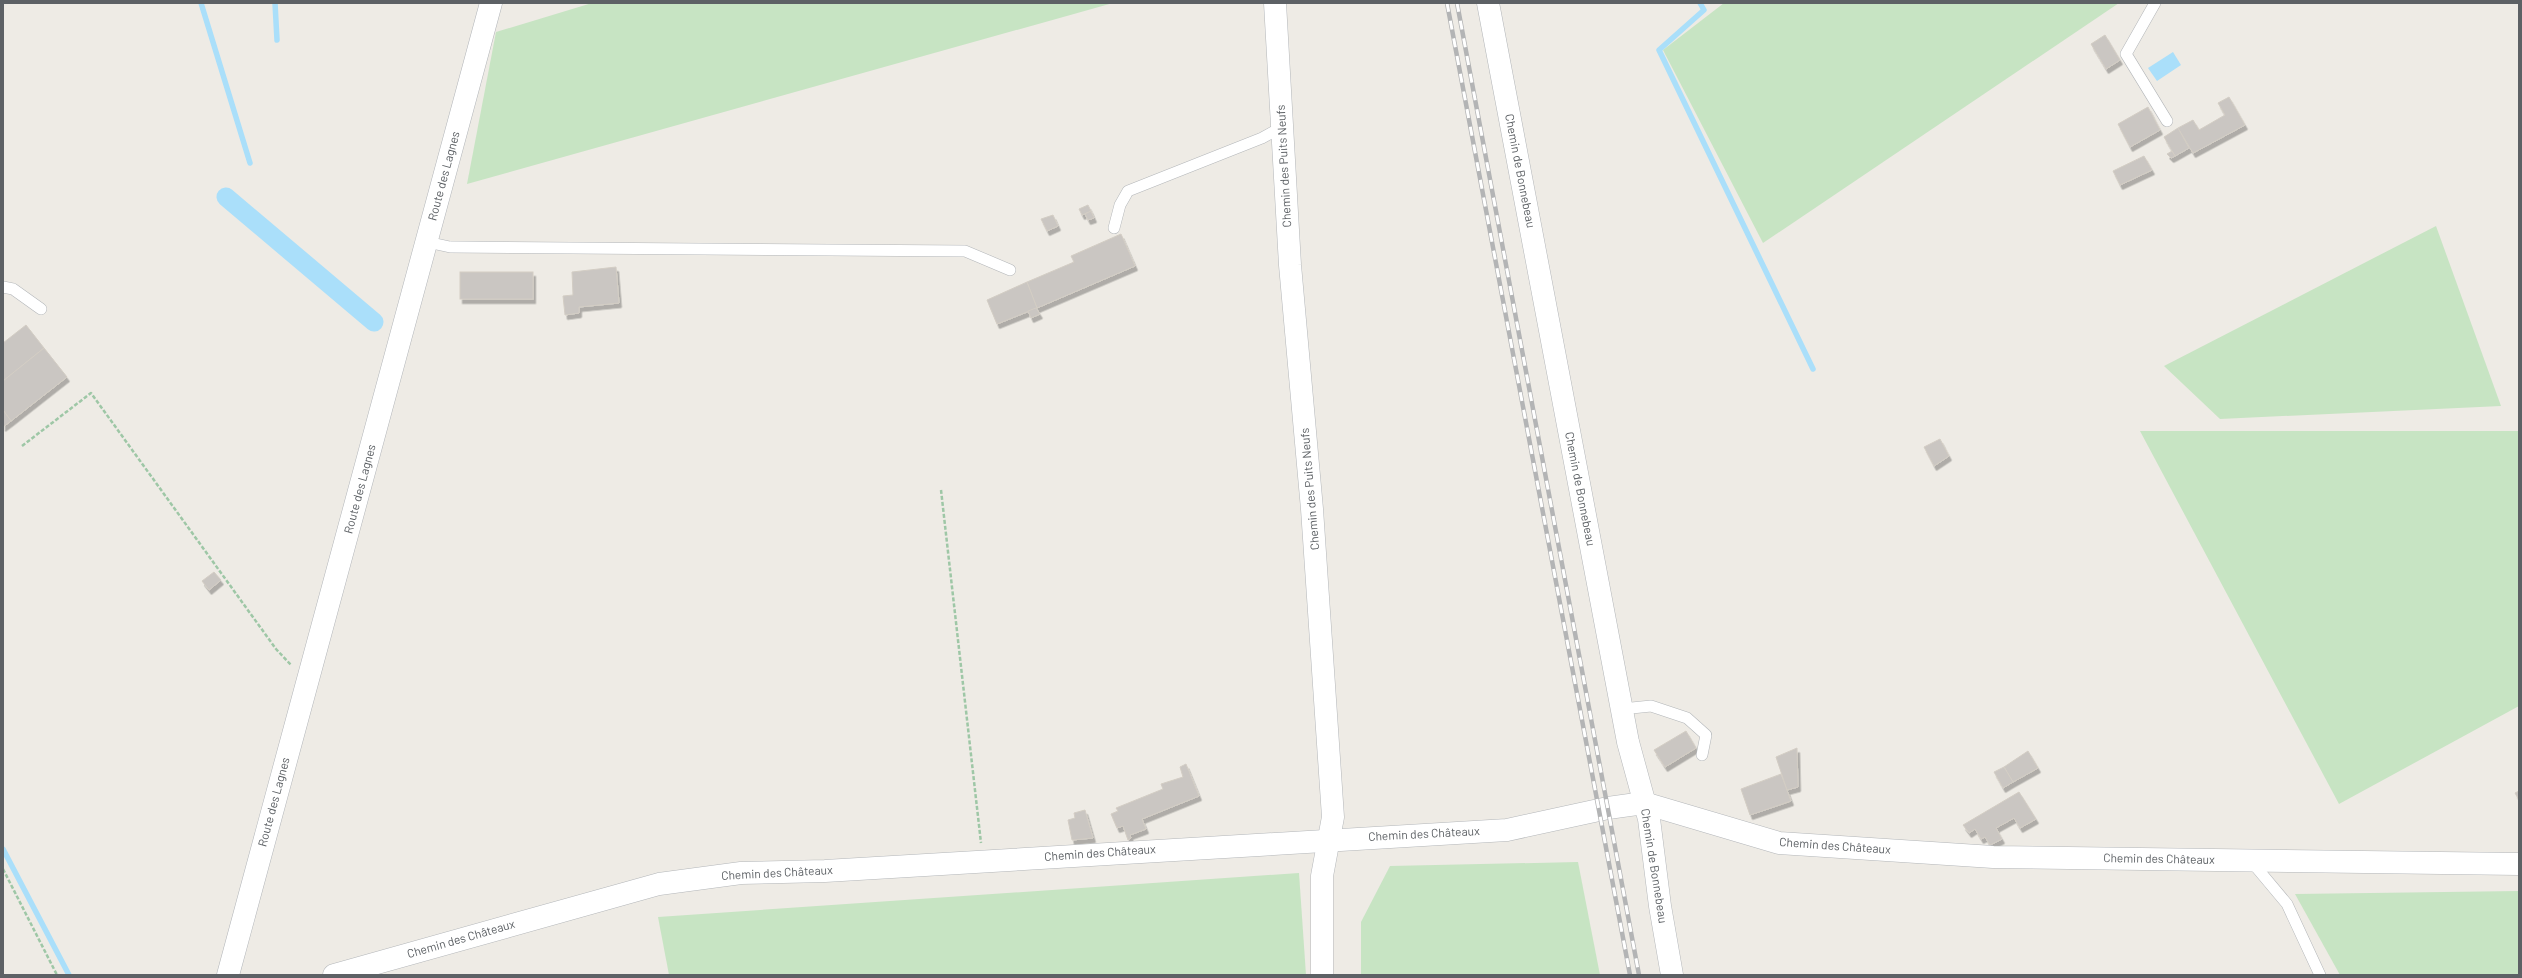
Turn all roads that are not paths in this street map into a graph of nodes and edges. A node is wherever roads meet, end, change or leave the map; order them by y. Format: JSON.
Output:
{"nodes":[{"id":1,"x":491,"y":3,"type":"edge"},
{"id":2,"x":1274,"y":3,"type":"edge"},
{"id":3,"x":1488,"y":3,"type":"edge"},
{"id":4,"x":2155,"y":3,"type":"edge"},
{"id":5,"x":2167,"y":121,"type":"dead end"},
{"id":6,"x":1282,"y":127,"type":"junction"},
{"id":7,"x":1114,"y":228,"type":"dead end"},
{"id":8,"x":427,"y":242,"type":"junction"},
{"id":9,"x":1010,"y":270,"type":"dead end"},
{"id":10,"x":3,"y":287,"type":"edge"},
{"id":11,"x":41,"y":309,"type":"dead end"},
{"id":12,"x":1622,"y":709,"type":"junction"},
{"id":13,"x":1702,"y":755,"type":"dead end"},
{"id":14,"x":1644,"y":804,"type":"junction"},
{"id":15,"x":1329,"y":840,"type":"junction"},
{"id":16,"x":2250,"y":860,"type":"junction"},
{"id":17,"x":2519,"y":864,"type":"edge"},
{"id":18,"x":228,"y":975,"type":"edge"},
{"id":19,"x":334,"y":975,"type":"edge"},
{"id":20,"x":1322,"y":975,"type":"edge"},
{"id":21,"x":1672,"y":975,"type":"edge"},
{"id":22,"x":2320,"y":975,"type":"edge"}],
"edges":[{"from":1,"to":8,"type":"street","name":"Route des Lagnes"},
{"from":2,"to":6,"type":"street","name":"Chemin des Puits Neufs"},
{"from":3,"to":12,"type":"street","name":"Chemin de Bonnebeau"},
{"from":4,"to":5,"type":"lane"},
{"from":6,"to":7,"type":"lane"},
{"from":6,"to":15,"type":"street","name":"Chemin des Puits Neufs"},
{"from":8,"to":9,"type":"lane"},
{"from":8,"to":18,"type":"street","name":"Route des Lagnes"},
{"from":10,"to":11,"type":"lane"},
{"from":12,"to":13,"type":"lane"},
{"from":12,"to":14,"type":"street","name":"Chemin de Bonnebeau"},
{"from":14,"to":15,"type":"street","name":"Chemin des Châteaux"},
{"from":14,"to":16,"type":"street","name":"Chemin des Châteaux"},
{"from":14,"to":21,"type":"street","name":"Chemin de Bonnebeau"},
{"from":15,"to":19,"type":"street","name":"Chemin des Châteaux"},
{"from":15,"to":20,"type":"street","name":"Chemin des Puits Neufs"},
{"from":16,"to":17,"type":"street","name":"Chemin des Châteaux"},
{"from":16,"to":22,"type":"lane"}]}
